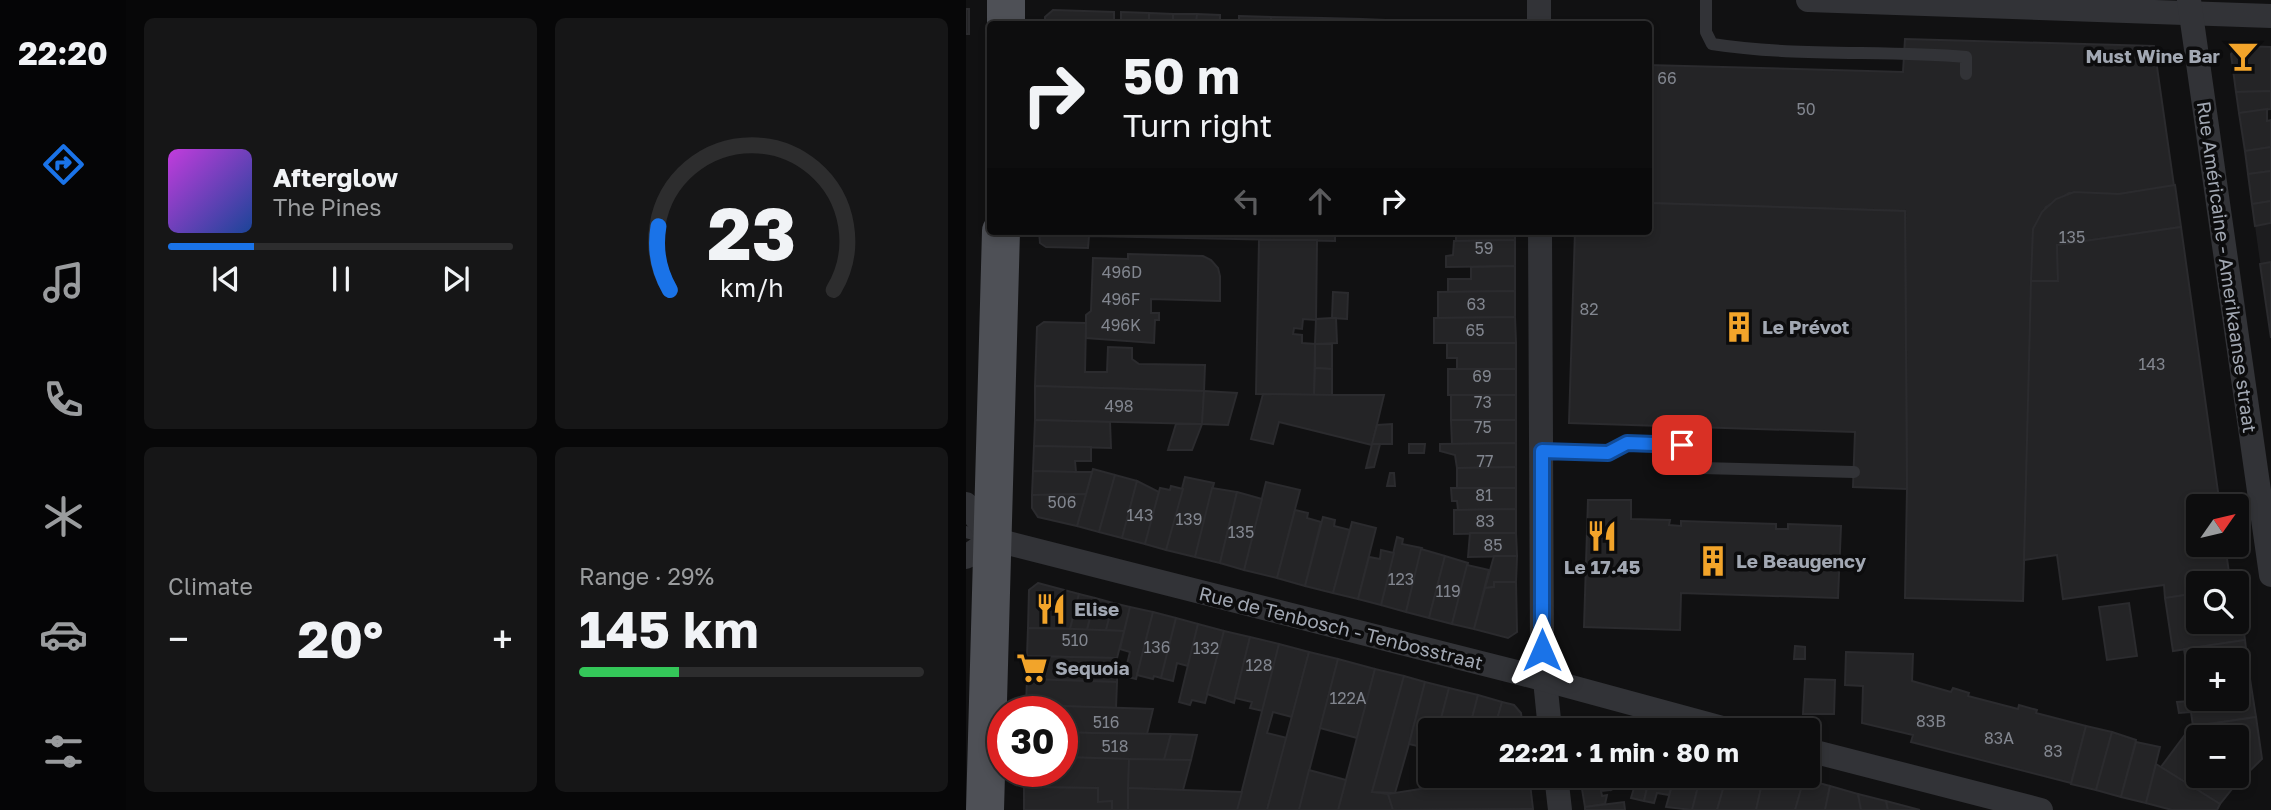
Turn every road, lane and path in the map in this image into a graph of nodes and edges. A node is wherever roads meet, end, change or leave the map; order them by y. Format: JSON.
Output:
{"nodes":[{"id":1,"x":1006,"y":0,"type":"edge"},
{"id":2,"x":1539,"y":0,"type":"edge"},
{"id":3,"x":1706,"y":0,"type":"edge"},
{"id":4,"x":1808,"y":0,"type":"edge"},
{"id":5,"x":2190,"y":7,"type":"edge"},
{"id":6,"x":2271,"y":16,"type":"edge"},
{"id":7,"x":1006,"y":21,"type":"edge"},
{"id":8,"x":1539,"y":21,"type":"edge"},
{"id":9,"x":1966,"y":74,"type":"dead end"},
{"id":10,"x":1001,"y":235,"type":"edge"},
{"id":11,"x":1540,"y":235,"type":"edge"},
{"id":12,"x":1542,"y":451,"type":"junction"},
{"id":13,"x":1854,"y":472,"type":"dead end"},
{"id":14,"x":966,"y":504,"type":"edge"},
{"id":15,"x":975,"y":543,"type":"edge"},
{"id":16,"x":2271,"y":575,"type":"edge"},
{"id":17,"x":1545,"y":680,"type":"junction"},
{"id":18,"x":1549,"y":718,"type":"edge"},
{"id":19,"x":1686,"y":718,"type":"edge"},
{"id":20,"x":1820,"y":753,"type":"edge"},
{"id":21,"x":1557,"y":788,"type":"edge"},
{"id":22,"x":979,"y":806,"type":"edge"},
{"id":23,"x":1560,"y":810,"type":"edge"},
{"id":24,"x":2041,"y":810,"type":"edge"}],
"edges":[{"from":1,"to":7,"type":"main road"},
{"from":2,"to":8,"type":"street"},
{"from":3,"to":9,"type":"lane"},
{"from":4,"to":5,"type":"street"},
{"from":5,"to":6,"type":"street"},
{"from":5,"to":16,"type":"street","name":"Rue Américaine - Amerikaanse straat"},
{"from":10,"to":15,"type":"main road"},
{"from":11,"to":12,"type":"street"},
{"from":12,"to":13,"type":"lane"},
{"from":12,"to":17,"type":"street"},
{"from":14,"to":15,"type":"street"},
{"from":15,"to":17,"type":"street","name":"Rue de Tenbosch - Tenbosstraat"},
{"from":15,"to":22,"type":"main road"},
{"from":17,"to":18,"type":"street"},
{"from":17,"to":19,"type":"street","name":"Rue de Tenbosch - Tenbosstraat"},
{"from":20,"to":24,"type":"street"},
{"from":21,"to":23,"type":"street"}]}
